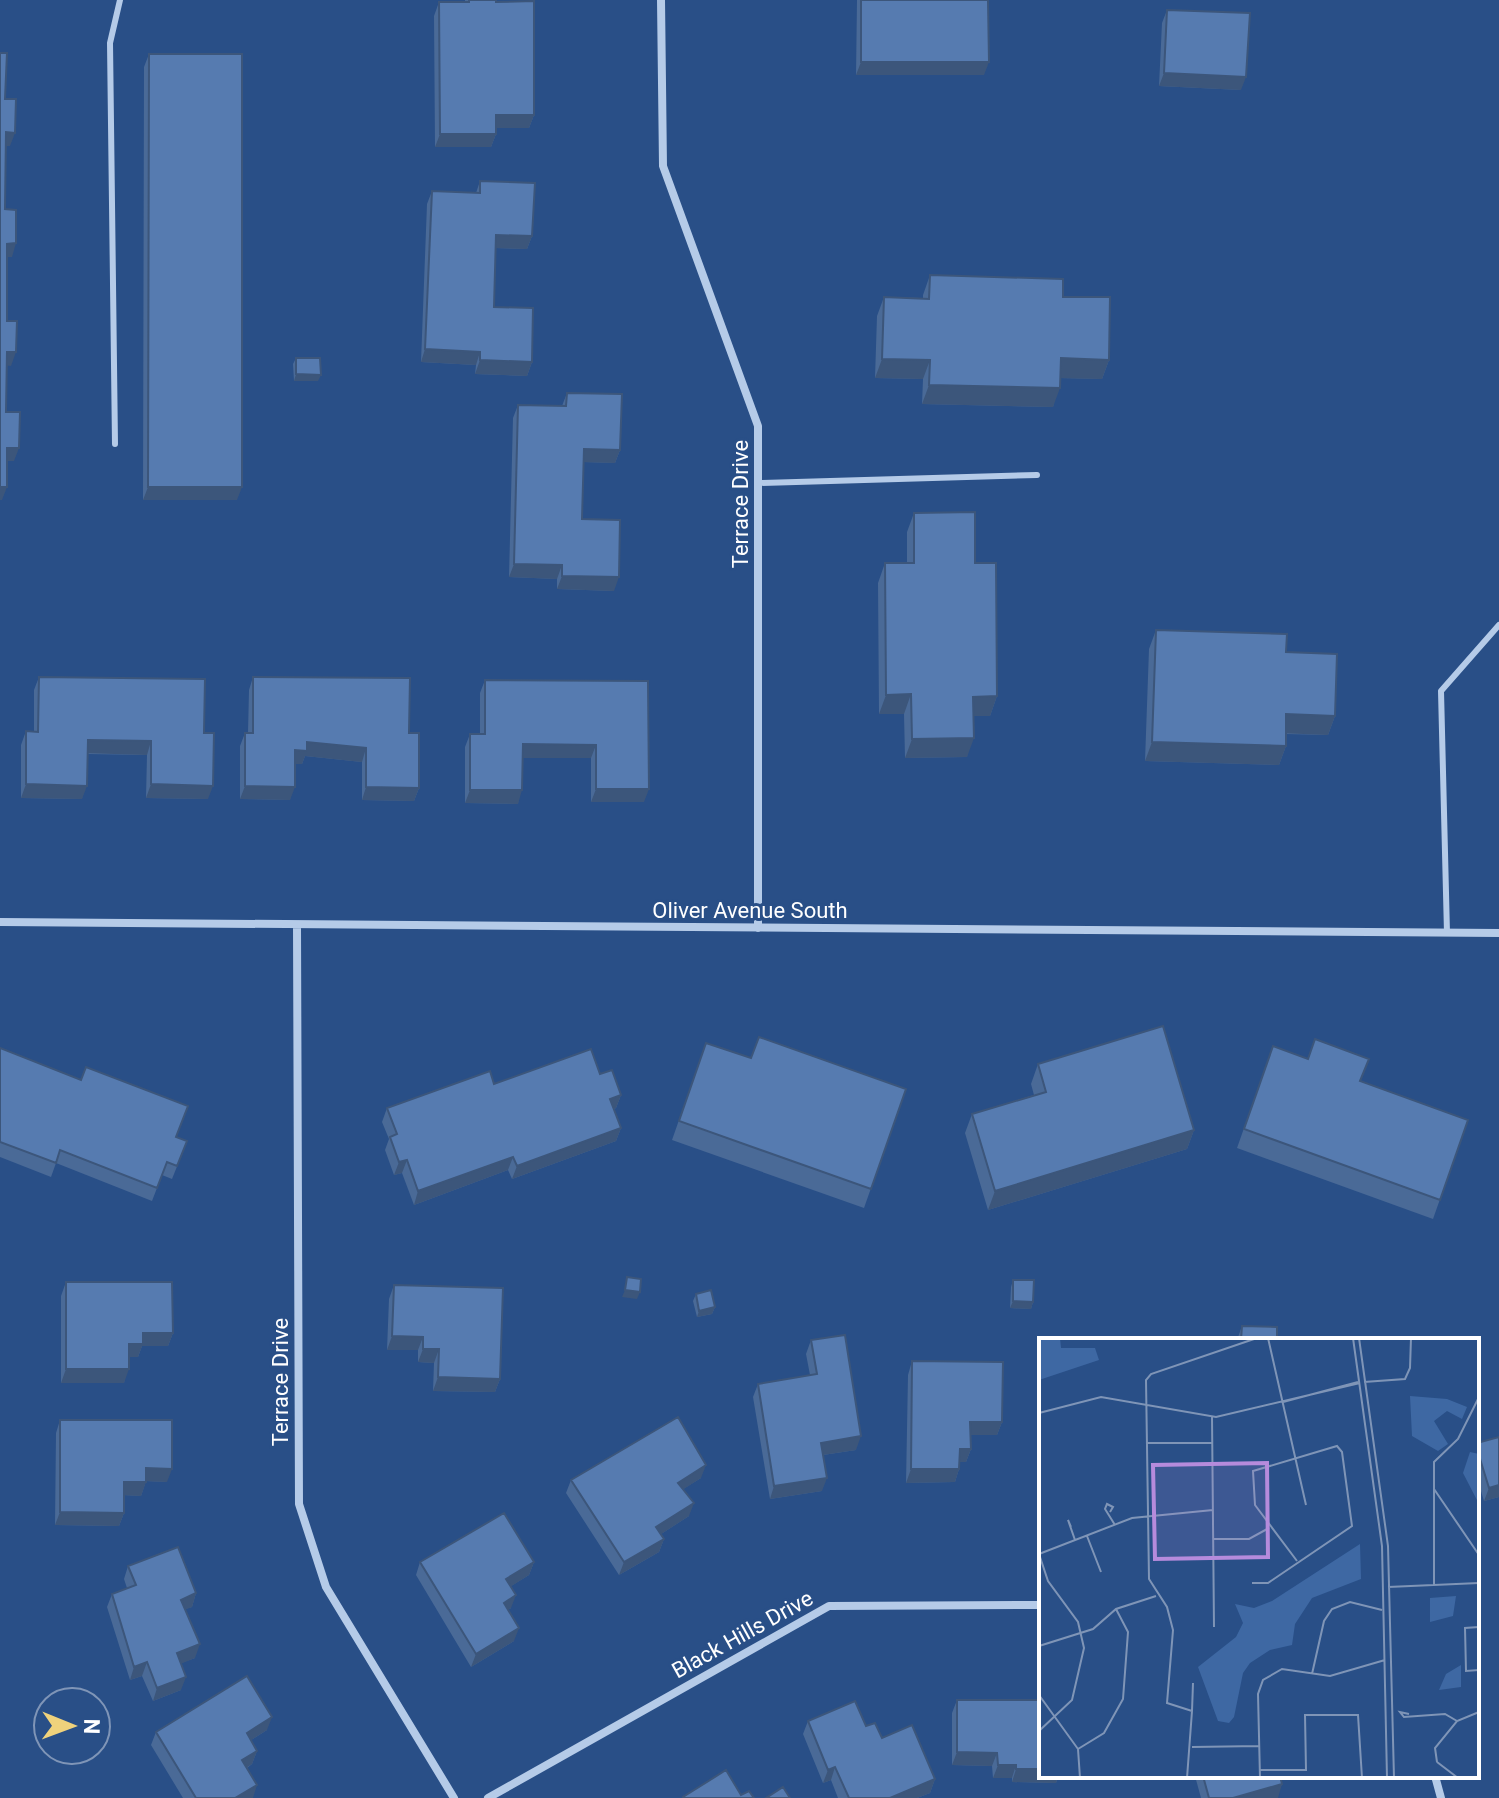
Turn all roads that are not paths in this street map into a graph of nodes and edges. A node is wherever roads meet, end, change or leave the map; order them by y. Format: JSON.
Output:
{"nodes":[{"id":1,"x":120,"y":0,"type":"edge"},
{"id":2,"x":661,"y":0,"type":"edge"},
{"id":3,"x":115,"y":444,"type":"dead end"},
{"id":4,"x":1037,"y":475,"type":"dead end"},
{"id":5,"x":758,"y":483,"type":"junction"},
{"id":6,"x":1499,"y":625,"type":"edge"},
{"id":7,"x":0,"y":922,"type":"edge"},
{"id":8,"x":297,"y":925,"type":"junction"},
{"id":9,"x":758,"y":928,"type":"junction"},
{"id":10,"x":1447,"y":933,"type":"junction"},
{"id":11,"x":1499,"y":933,"type":"edge"},
{"id":12,"x":1039,"y":1605,"type":"edge"},
{"id":13,"x":1436,"y":1778,"type":"edge"},
{"id":14,"x":454,"y":1798,"type":"edge"},
{"id":15,"x":488,"y":1798,"type":"edge"},
{"id":16,"x":1441,"y":1798,"type":"edge"}],
"edges":[{"from":1,"to":3,"type":"lane"},
{"from":2,"to":5,"type":"street","name":"Terrace Drive"},
{"from":4,"to":5,"type":"lane"},
{"from":5,"to":9,"type":"street","name":"Terrace Drive"},
{"from":6,"to":10,"type":"lane"},
{"from":7,"to":8,"type":"street","name":"Oliver Avenue South"},
{"from":8,"to":9,"type":"street","name":"Oliver Avenue South"},
{"from":8,"to":14,"type":"street","name":"Terrace Drive"},
{"from":9,"to":10,"type":"street","name":"Oliver Avenue South"},
{"from":10,"to":11,"type":"street","name":"Oliver Avenue South"},
{"from":12,"to":15,"type":"street","name":"Black Hills Drive"},
{"from":13,"to":16,"type":"street"}]}
